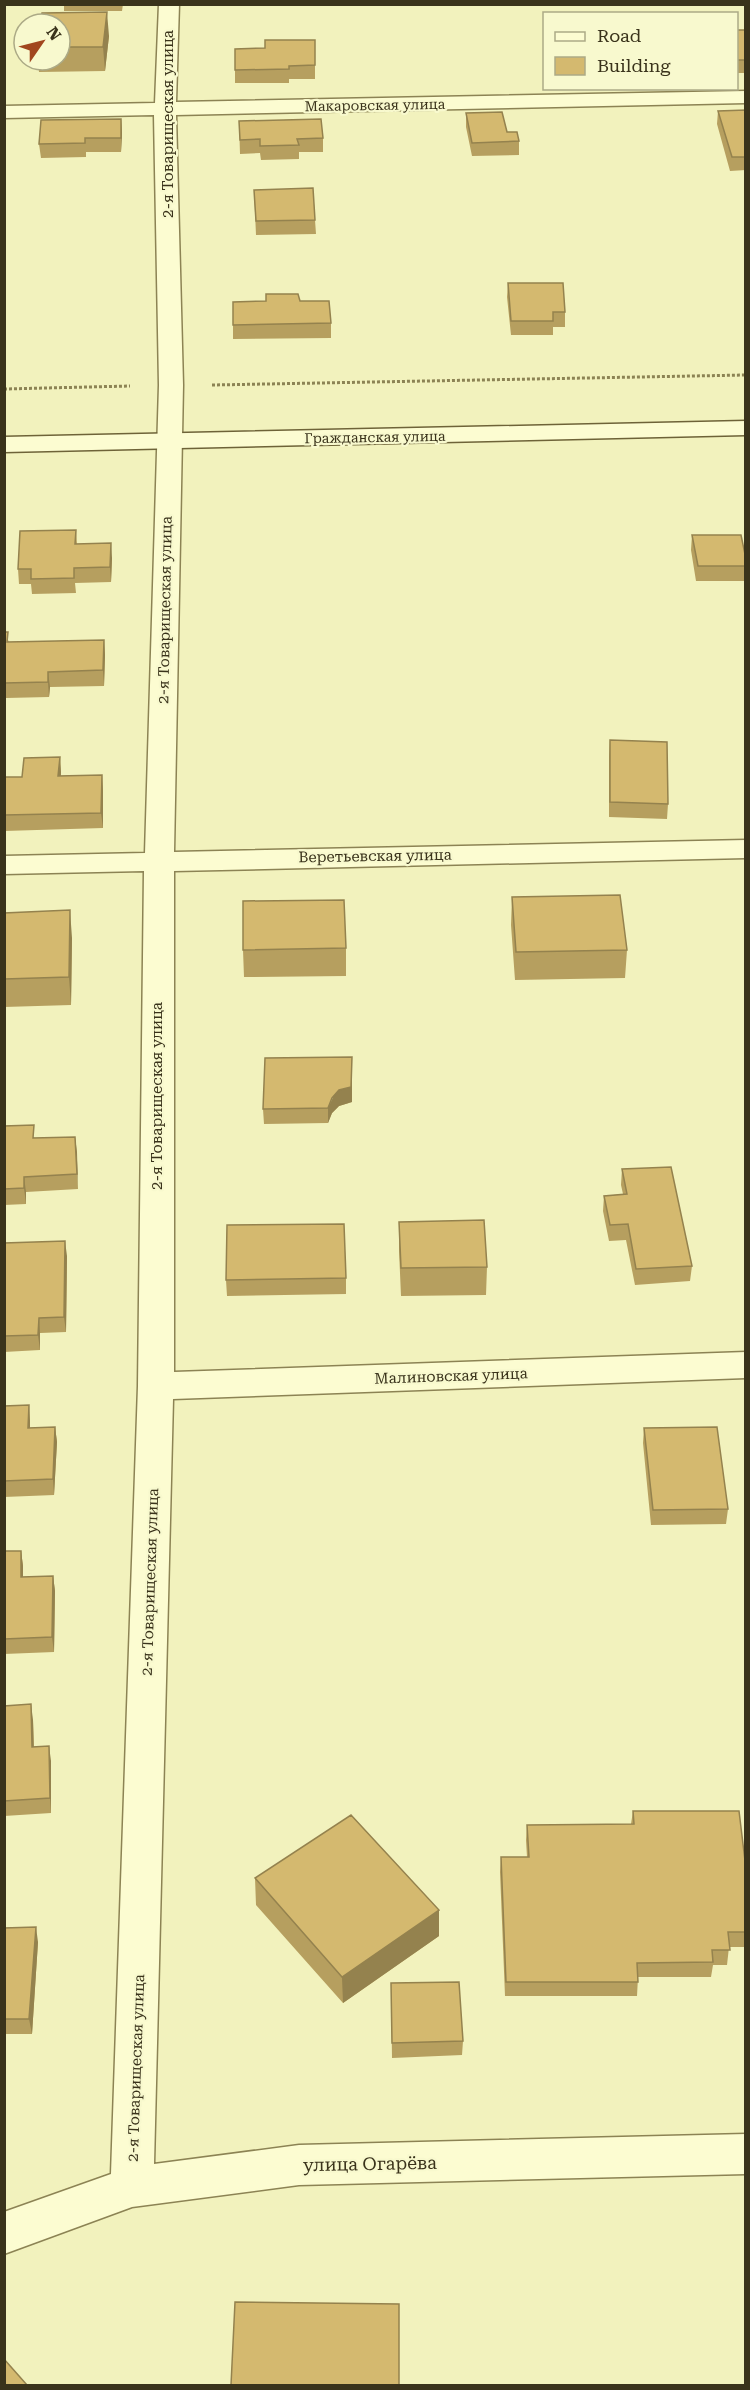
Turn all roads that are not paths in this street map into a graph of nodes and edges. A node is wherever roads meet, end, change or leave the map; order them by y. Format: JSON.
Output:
{"nodes":[{"id":1,"x":169,"y":4,"type":"edge"},
{"id":2,"x":746,"y":97,"type":"edge"},
{"id":3,"x":165,"y":111,"type":"junction"},
{"id":4,"x":4,"y":112,"type":"edge"},
{"id":5,"x":746,"y":428,"type":"edge"},
{"id":6,"x":170,"y":441,"type":"junction"},
{"id":7,"x":4,"y":445,"type":"edge"},
{"id":8,"x":746,"y":849,"type":"edge"},
{"id":9,"x":159,"y":860,"type":"junction"},
{"id":10,"x":4,"y":865,"type":"edge"},
{"id":11,"x":746,"y":1365,"type":"edge"},
{"id":12,"x":156,"y":1386,"type":"junction"},
{"id":13,"x":746,"y":2154,"type":"edge"},
{"id":14,"x":132,"y":2187,"type":"junction"},
{"id":15,"x":4,"y":2233,"type":"edge"}],
"edges":[{"from":1,"to":3,"type":"street","name":"2-я Товарищеская улица"},
{"from":2,"to":3,"type":"street","name":"Макаровская улица"},
{"from":3,"to":4,"type":"street","name":"Макаровская улица"},
{"from":3,"to":6,"type":"street","name":"2-я Товарищеская улица"},
{"from":5,"to":6,"type":"street","name":"Гражданская улица"},
{"from":6,"to":7,"type":"street","name":"Гражданская улица"},
{"from":6,"to":9,"type":"street","name":"2-я Товарищеская улица"},
{"from":8,"to":9,"type":"street","name":"Веретьевская улица"},
{"from":9,"to":10,"type":"street","name":"Веретьевская улица"},
{"from":9,"to":12,"type":"street","name":"2-я Товарищеская улица"},
{"from":11,"to":12,"type":"street","name":"Малиновская улица"},
{"from":12,"to":14,"type":"street","name":"2-я Товарищеская улица"},
{"from":13,"to":14,"type":"street","name":"улица Огарёва"},
{"from":14,"to":15,"type":"street","name":"улица Огарёва"}]}
